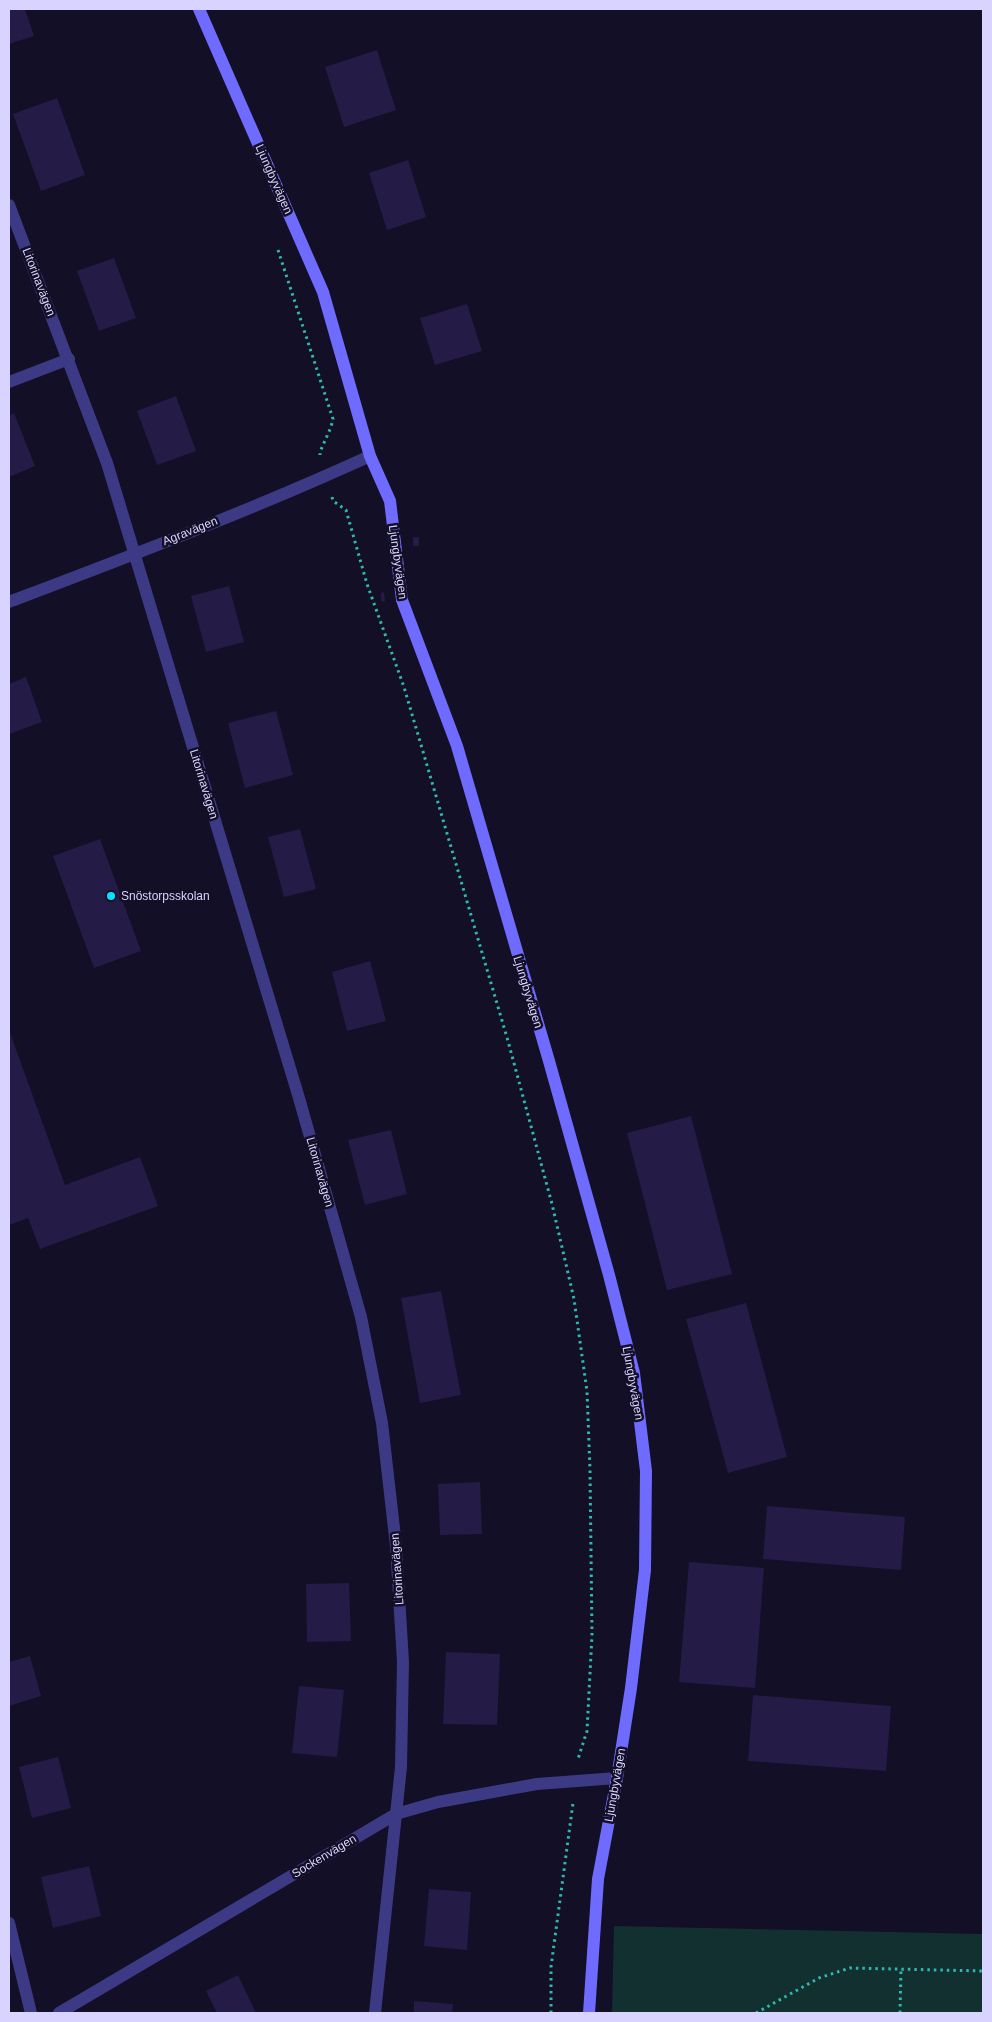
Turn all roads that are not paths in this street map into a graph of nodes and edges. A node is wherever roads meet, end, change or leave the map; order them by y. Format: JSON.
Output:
{"nodes":[{"id":1,"x":199,"y":9,"type":"edge"},
{"id":2,"x":9,"y":205,"type":"edge"},
{"id":3,"x":69,"y":359,"type":"junction"},
{"id":4,"x":9,"y":382,"type":"edge"},
{"id":5,"x":370,"y":456,"type":"junction"},
{"id":6,"x":136,"y":553,"type":"junction"},
{"id":7,"x":9,"y":602,"type":"edge"},
{"id":8,"x":617,"y":1778,"type":"junction"},
{"id":9,"x":396,"y":1814,"type":"junction"},
{"id":10,"x":9,"y":1923,"type":"edge"},
{"id":11,"x":31,"y":2013,"type":"edge"},
{"id":12,"x":58,"y":2013,"type":"edge"},
{"id":13,"x":375,"y":2013,"type":"edge"},
{"id":14,"x":589,"y":2013,"type":"edge"}],
"edges":[{"from":1,"to":5,"type":"street","name":"Ljungbyvägen"},
{"from":2,"to":3,"type":"street","name":"Litorinavägen"},
{"from":3,"to":4,"type":"street"},
{"from":3,"to":6,"type":"street","name":"Litorinavägen"},
{"from":5,"to":6,"type":"street","name":"Agravägen"},
{"from":5,"to":8,"type":"street","name":"Ljungbyvägen"},
{"from":6,"to":7,"type":"street","name":"Agravägen"},
{"from":6,"to":9,"type":"street","name":"Litorinavägen"},
{"from":8,"to":9,"type":"street","name":"Sockenvägen"},
{"from":8,"to":14,"type":"street","name":"Ljungbyvägen"},
{"from":9,"to":12,"type":"street","name":"Sockenvägen"},
{"from":9,"to":13,"type":"street","name":"Litorinavägen"},
{"from":10,"to":11,"type":"street"}]}
